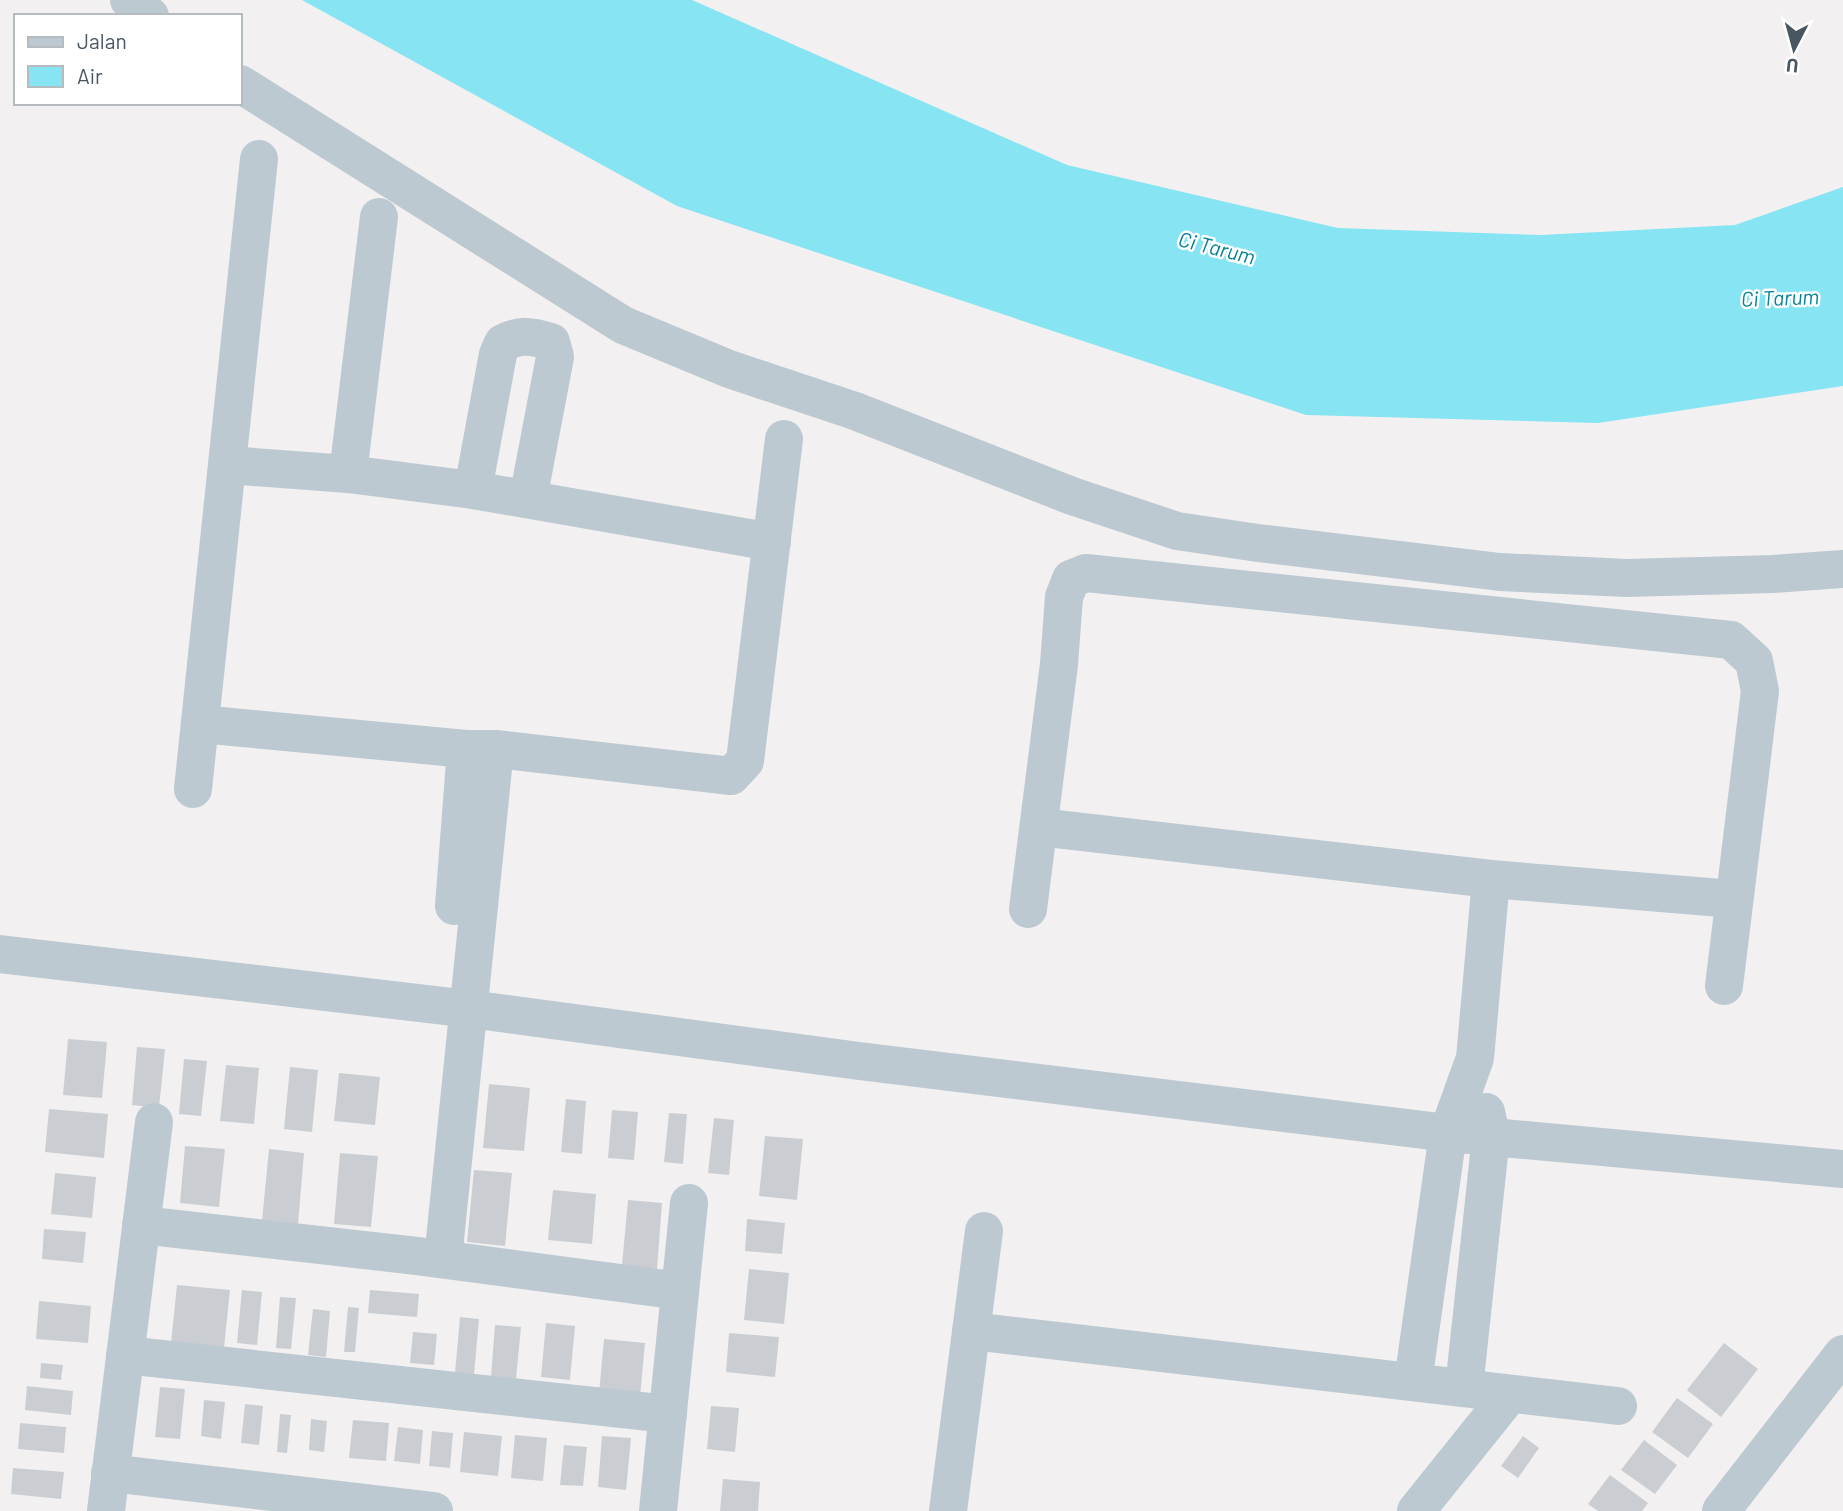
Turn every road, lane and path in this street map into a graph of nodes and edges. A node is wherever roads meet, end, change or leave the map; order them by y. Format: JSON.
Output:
{"nodes":[{"id":1,"x":129,"y":0,"type":"edge"},
{"id":2,"x":147,"y":14,"type":"edge"},
{"id":3,"x":242,"y":86,"type":"edge"},
{"id":4,"x":259,"y":159,"type":"dead end"},
{"id":5,"x":379,"y":217,"type":"dead end"},
{"id":6,"x":784,"y":439,"type":"dead end"},
{"id":7,"x":228,"y":465,"type":"junction"},
{"id":8,"x":348,"y":474,"type":"junction"},
{"id":9,"x":473,"y":490,"type":"junction"},
{"id":10,"x":528,"y":499,"type":"junction"},
{"id":11,"x":772,"y":542,"type":"junction"},
{"id":12,"x":1843,"y":569,"type":"edge"},
{"id":13,"x":200,"y":724,"type":"junction"},
{"id":14,"x":480,"y":749,"type":"junction"},
{"id":15,"x":193,"y":789,"type":"dead end"},
{"id":16,"x":1039,"y":827,"type":"junction"},
{"id":17,"x":1492,"y":879,"type":"junction"},
{"id":18,"x":1733,"y":899,"type":"junction"},
{"id":19,"x":1028,"y":909,"type":"dead end"},
{"id":20,"x":0,"y":954,"type":"edge"},
{"id":21,"x":1724,"y":986,"type":"dead end"},
{"id":22,"x":459,"y":1008,"type":"junction"},
{"id":23,"x":1475,"y":1058,"type":"junction"},
{"id":24,"x":154,"y":1122,"type":"dead end"},
{"id":25,"x":1448,"y":1133,"type":"junction"},
{"id":26,"x":1491,"y":1136,"type":"junction"},
{"id":27,"x":1843,"y":1169,"type":"edge"},
{"id":28,"x":690,"y":1203,"type":"dead end"},
{"id":29,"x":141,"y":1225,"type":"junction"},
{"id":30,"x":984,"y":1231,"type":"dead end"},
{"id":31,"x":430,"y":1257,"type":"junction"},
{"id":32,"x":680,"y":1291,"type":"junction"},
{"id":33,"x":971,"y":1331,"type":"junction"},
{"id":34,"x":1843,"y":1354,"type":"edge"},
{"id":35,"x":125,"y":1356,"type":"junction"},
{"id":36,"x":1413,"y":1382,"type":"junction"},
{"id":37,"x":1464,"y":1388,"type":"junction"},
{"id":38,"x":1510,"y":1394,"type":"junction"},
{"id":39,"x":1618,"y":1406,"type":"dead end"},
{"id":40,"x":668,"y":1414,"type":"junction"},
{"id":41,"x":110,"y":1474,"type":"junction"},
{"id":42,"x":106,"y":1511,"type":"edge"},
{"id":43,"x":433,"y":1511,"type":"edge"},
{"id":44,"x":658,"y":1511,"type":"edge"},
{"id":45,"x":948,"y":1511,"type":"edge"},
{"id":46,"x":1416,"y":1511,"type":"edge"},
{"id":47,"x":1721,"y":1511,"type":"edge"}],
"edges":[{"from":1,"to":2,"type":"street"},
{"from":3,"to":12,"type":"street"},
{"from":4,"to":7,"type":"street"},
{"from":5,"to":8,"type":"street"},
{"from":6,"to":11,"type":"street"},
{"from":7,"to":8,"type":"street"},
{"from":7,"to":13,"type":"street"},
{"from":8,"to":9,"type":"street"},
{"from":9,"to":10,"type":"street"},
{"from":9,"to":10,"type":"street"},
{"from":10,"to":11,"type":"street"},
{"from":11,"to":14,"type":"street"},
{"from":13,"to":14,"type":"street"},
{"from":13,"to":15,"type":"street"},
{"from":14,"to":22,"type":"street"},
{"from":16,"to":17,"type":"street"},
{"from":16,"to":18,"type":"street"},
{"from":16,"to":19,"type":"street"},
{"from":17,"to":18,"type":"street"},
{"from":17,"to":23,"type":"street"},
{"from":18,"to":21,"type":"street"},
{"from":20,"to":22,"type":"street"},
{"from":22,"to":25,"type":"street"},
{"from":22,"to":31,"type":"street"},
{"from":23,"to":25,"type":"street"},
{"from":23,"to":26,"type":"street"},
{"from":24,"to":29,"type":"street"},
{"from":25,"to":26,"type":"street"},
{"from":25,"to":36,"type":"street"},
{"from":26,"to":27,"type":"street"},
{"from":26,"to":37,"type":"street"},
{"from":28,"to":32,"type":"street"},
{"from":29,"to":31,"type":"street"},
{"from":29,"to":35,"type":"street"},
{"from":30,"to":33,"type":"street"},
{"from":31,"to":32,"type":"street"},
{"from":32,"to":40,"type":"street"},
{"from":33,"to":36,"type":"street"},
{"from":33,"to":45,"type":"street"},
{"from":34,"to":47,"type":"street"},
{"from":35,"to":40,"type":"street"},
{"from":35,"to":41,"type":"street"},
{"from":36,"to":37,"type":"street"},
{"from":37,"to":38,"type":"street"},
{"from":38,"to":39,"type":"street"},
{"from":38,"to":46,"type":"street"},
{"from":40,"to":44,"type":"street"},
{"from":41,"to":42,"type":"street"},
{"from":41,"to":43,"type":"street"}]}
